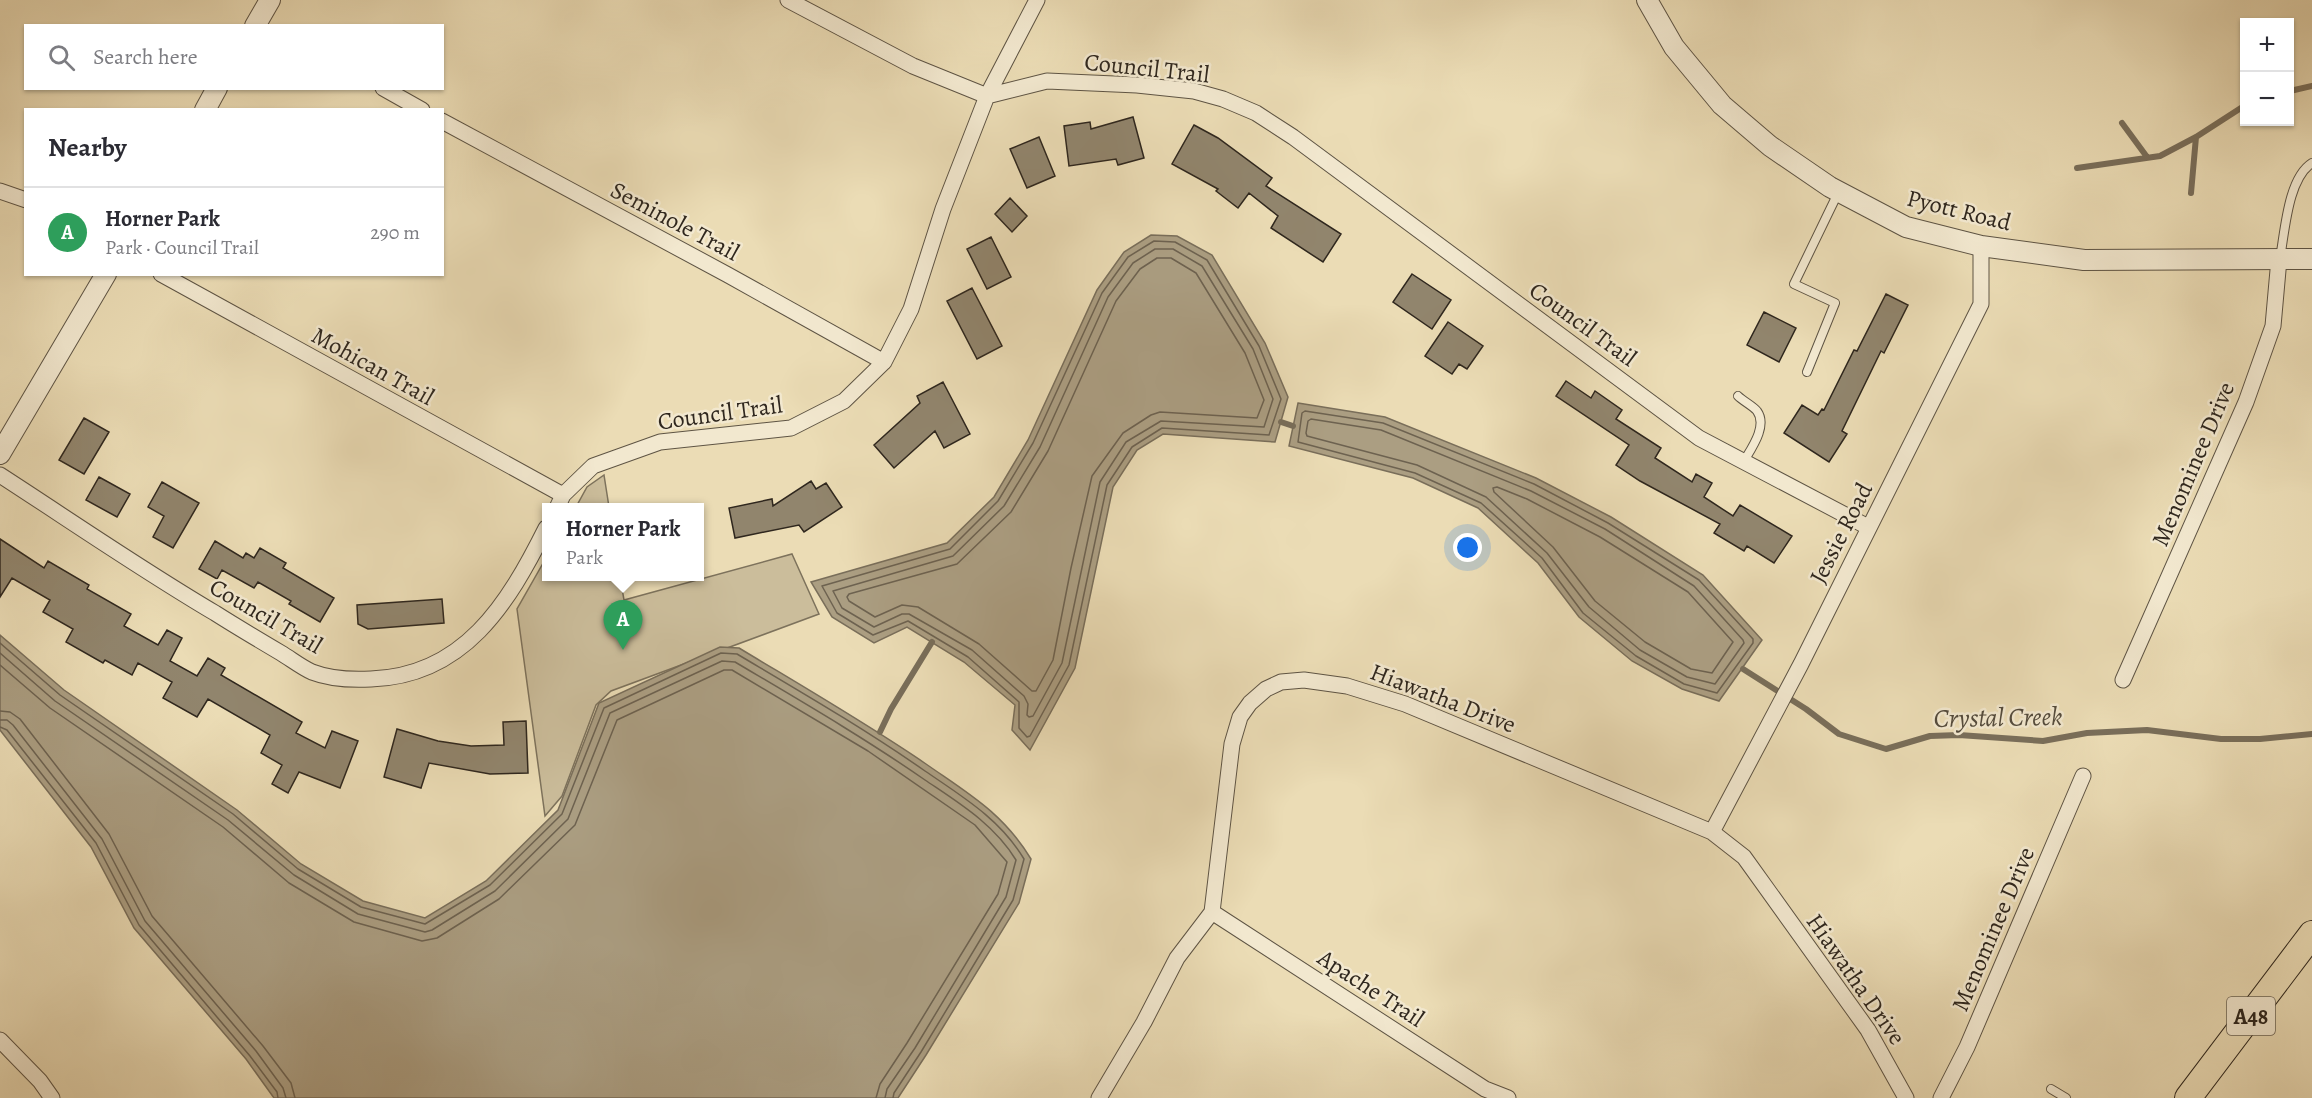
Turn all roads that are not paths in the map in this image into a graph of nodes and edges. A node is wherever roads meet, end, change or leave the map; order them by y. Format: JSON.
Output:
{"nodes":[{"id":1,"x":270,"y":0,"type":"edge"},
{"id":2,"x":788,"y":0,"type":"edge"},
{"id":3,"x":1037,"y":0,"type":"edge"},
{"id":4,"x":1647,"y":0,"type":"edge"},
{"id":5,"x":260,"y":24,"type":"edge"},
{"id":6,"x":216,"y":90,"type":"edge"},
{"id":7,"x":387,"y":90,"type":"edge"},
{"id":8,"x":987,"y":96,"type":"junction"},
{"id":9,"x":206,"y":108,"type":"edge"},
{"id":10,"x":418,"y":108,"type":"edge"},
{"id":11,"x":444,"y":122,"type":"edge"},
{"id":12,"x":2312,"y":163,"type":"edge"},
{"id":13,"x":0,"y":191,"type":"edge"},
{"id":14,"x":1838,"y":192,"type":"junction"},
{"id":15,"x":24,"y":199,"type":"edge"},
{"id":16,"x":1981,"y":246,"type":"junction"},
{"id":17,"x":2279,"y":259,"type":"junction"},
{"id":18,"x":2312,"y":259,"type":"edge"},
{"id":19,"x":104,"y":276,"type":"edge"},
{"id":20,"x":165,"y":276,"type":"edge"},
{"id":21,"x":884,"y":362,"type":"junction"},
{"id":22,"x":1807,"y":372,"type":"dead end"},
{"id":23,"x":1738,"y":396,"type":"dead end"},
{"id":24,"x":0,"y":454,"type":"edge"},
{"id":25,"x":1744,"y":461,"type":"junction"},
{"id":26,"x":0,"y":475,"type":"edge"},
{"id":27,"x":560,"y":501,"type":"edge"},
{"id":28,"x":1868,"y":527,"type":"junction"},
{"id":29,"x":542,"y":535,"type":"edge"},
{"id":30,"x":2123,"y":680,"type":"dead end"},
{"id":31,"x":2084,"y":776,"type":"dead end"},
{"id":32,"x":1712,"y":832,"type":"junction"},
{"id":33,"x":1212,"y":912,"type":"junction"},
{"id":34,"x":2312,"y":934,"type":"edge"},
{"id":35,"x":0,"y":1040,"type":"edge"},
{"id":36,"x":2051,"y":1089,"type":"dead end"},
{"id":37,"x":1483,"y":1093,"type":"edge"},
{"id":38,"x":1105,"y":1096,"type":"edge"},
{"id":39,"x":52,"y":1098,"type":"edge"},
{"id":40,"x":1508,"y":1098,"type":"edge"},
{"id":41,"x":1906,"y":1098,"type":"edge"},
{"id":42,"x":1941,"y":1098,"type":"edge"},
{"id":43,"x":2066,"y":1098,"type":"edge"},
{"id":44,"x":2188,"y":1098,"type":"edge"}],
"edges":[{"from":1,"to":5,"type":"street"},
{"from":2,"to":8,"type":"street"},
{"from":3,"to":8,"type":"street"},
{"from":4,"to":14,"type":"street","name":"Pyott Road"},
{"from":6,"to":9,"type":"street"},
{"from":7,"to":10,"type":"street"},
{"from":8,"to":21,"type":"street","name":"Council Trail"},
{"from":8,"to":25,"type":"street","name":"Council Trail"},
{"from":11,"to":21,"type":"street","name":"Seminole Trail"},
{"from":12,"to":17,"type":"lane"},
{"from":13,"to":15,"type":"street"},
{"from":14,"to":16,"type":"street","name":"Pyott Road"},
{"from":14,"to":22,"type":"lane"},
{"from":16,"to":17,"type":"street","name":"Pyott Road"},
{"from":16,"to":28,"type":"street","name":"Jessie Road"},
{"from":17,"to":18,"type":"street","name":"Pyott Road"},
{"from":17,"to":30,"type":"street","name":"Menominee Drive"},
{"from":19,"to":24,"type":"street"},
{"from":20,"to":27,"type":"street","name":"Mohican Trail"},
{"from":21,"to":27,"type":"street","name":"Council Trail"},
{"from":23,"to":25,"type":"lane"},
{"from":25,"to":28,"type":"street","name":"Council Trail"},
{"from":26,"to":29,"type":"street","name":"Council Trail"},
{"from":28,"to":32,"type":"street","name":"Jessie Road"},
{"from":31,"to":42,"type":"street","name":"Menominee Drive"},
{"from":32,"to":33,"type":"street","name":"Hiawatha Drive"},
{"from":32,"to":41,"type":"street","name":"Hiawatha Drive"},
{"from":33,"to":37,"type":"street","name":"Apache Trail"},
{"from":33,"to":38,"type":"street"},
{"from":34,"to":44,"type":"main road","number":"A48"},
{"from":35,"to":39,"type":"street"},
{"from":36,"to":43,"type":"lane"},
{"from":37,"to":40,"type":"street","name":"Apache Trail"}]}
